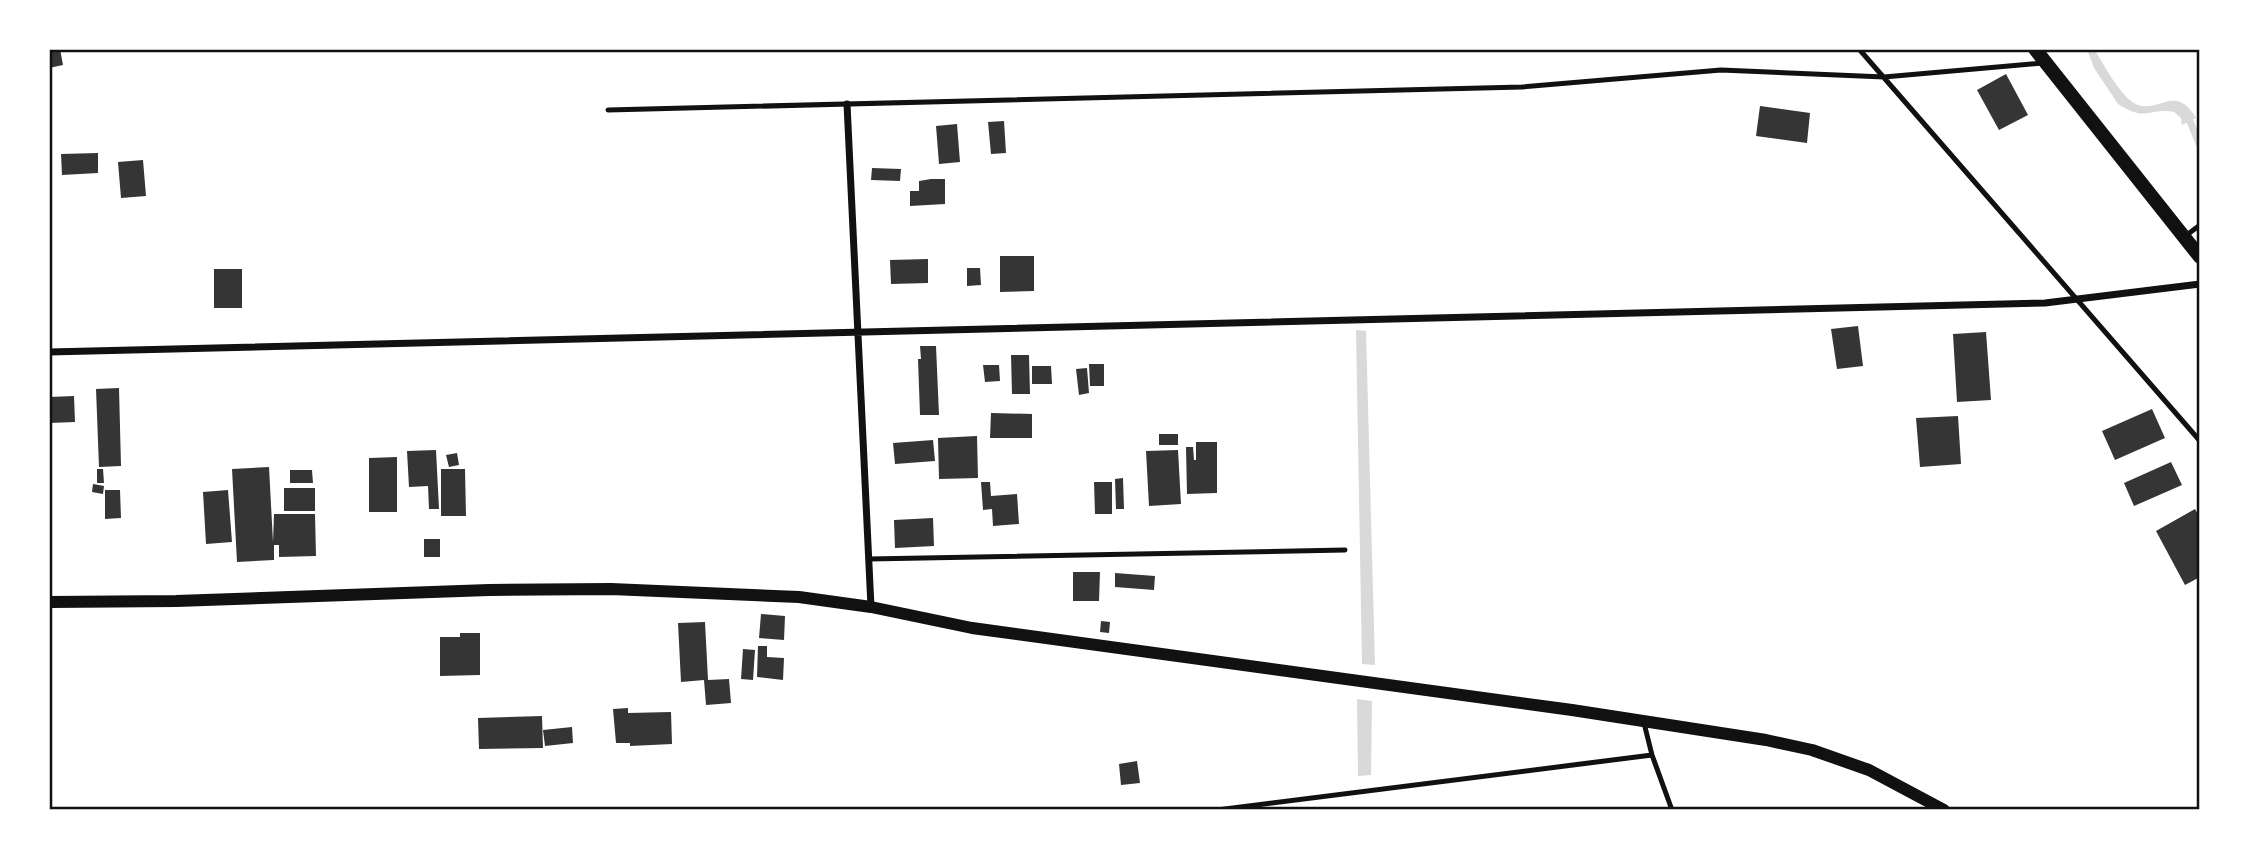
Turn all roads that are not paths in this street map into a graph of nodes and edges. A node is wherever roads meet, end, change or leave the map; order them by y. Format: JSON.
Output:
{"nodes":[{"id":1,"x":1859,"y":49,"type":"edge"},
{"id":2,"x":2035,"y":49,"type":"edge"},
{"id":3,"x":2046,"y":63,"type":"junction"},
{"id":4,"x":1884,"y":77,"type":"junction"},
{"id":5,"x":847,"y":104,"type":"junction"},
{"id":6,"x":608,"y":110,"type":"dead end"},
{"id":7,"x":2200,"y":225,"type":"edge"},
{"id":8,"x":2184,"y":237,"type":"junction"},
{"id":9,"x":2200,"y":257,"type":"edge"},
{"id":10,"x":2200,"y":284,"type":"edge"},
{"id":11,"x":2078,"y":299,"type":"junction"},
{"id":12,"x":858,"y":332,"type":"junction"},
{"id":13,"x":49,"y":352,"type":"edge"},
{"id":14,"x":2200,"y":441,"type":"edge"},
{"id":15,"x":1345,"y":550,"type":"dead end"},
{"id":16,"x":869,"y":559,"type":"junction"},
{"id":17,"x":49,"y":602,"type":"edge"},
{"id":18,"x":871,"y":607,"type":"junction"},
{"id":19,"x":1643,"y":720,"type":"junction"},
{"id":20,"x":1652,"y":755,"type":"junction"},
{"id":21,"x":1217,"y":810,"type":"edge"},
{"id":22,"x":1672,"y":810,"type":"edge"},
{"id":23,"x":1944,"y":810,"type":"edge"}],
"edges":[{"from":1,"to":4,"type":"lane"},
{"from":2,"to":3,"type":"main road"},
{"from":3,"to":4,"type":"lane"},
{"from":3,"to":8,"type":"main road"},
{"from":4,"to":5,"type":"lane"},
{"from":4,"to":11,"type":"lane"},
{"from":5,"to":6,"type":"lane"},
{"from":5,"to":12,"type":"street"},
{"from":7,"to":8,"type":"lane"},
{"from":8,"to":9,"type":"main road"},
{"from":10,"to":11,"type":"street"},
{"from":11,"to":12,"type":"street"},
{"from":11,"to":14,"type":"lane"},
{"from":12,"to":13,"type":"street"},
{"from":12,"to":16,"type":"street"},
{"from":15,"to":16,"type":"lane"},
{"from":16,"to":18,"type":"street"},
{"from":17,"to":18,"type":"street"},
{"from":18,"to":19,"type":"street"},
{"from":19,"to":20,"type":"lane"},
{"from":19,"to":23,"type":"street"},
{"from":20,"to":21,"type":"lane"},
{"from":20,"to":22,"type":"lane"}]}
